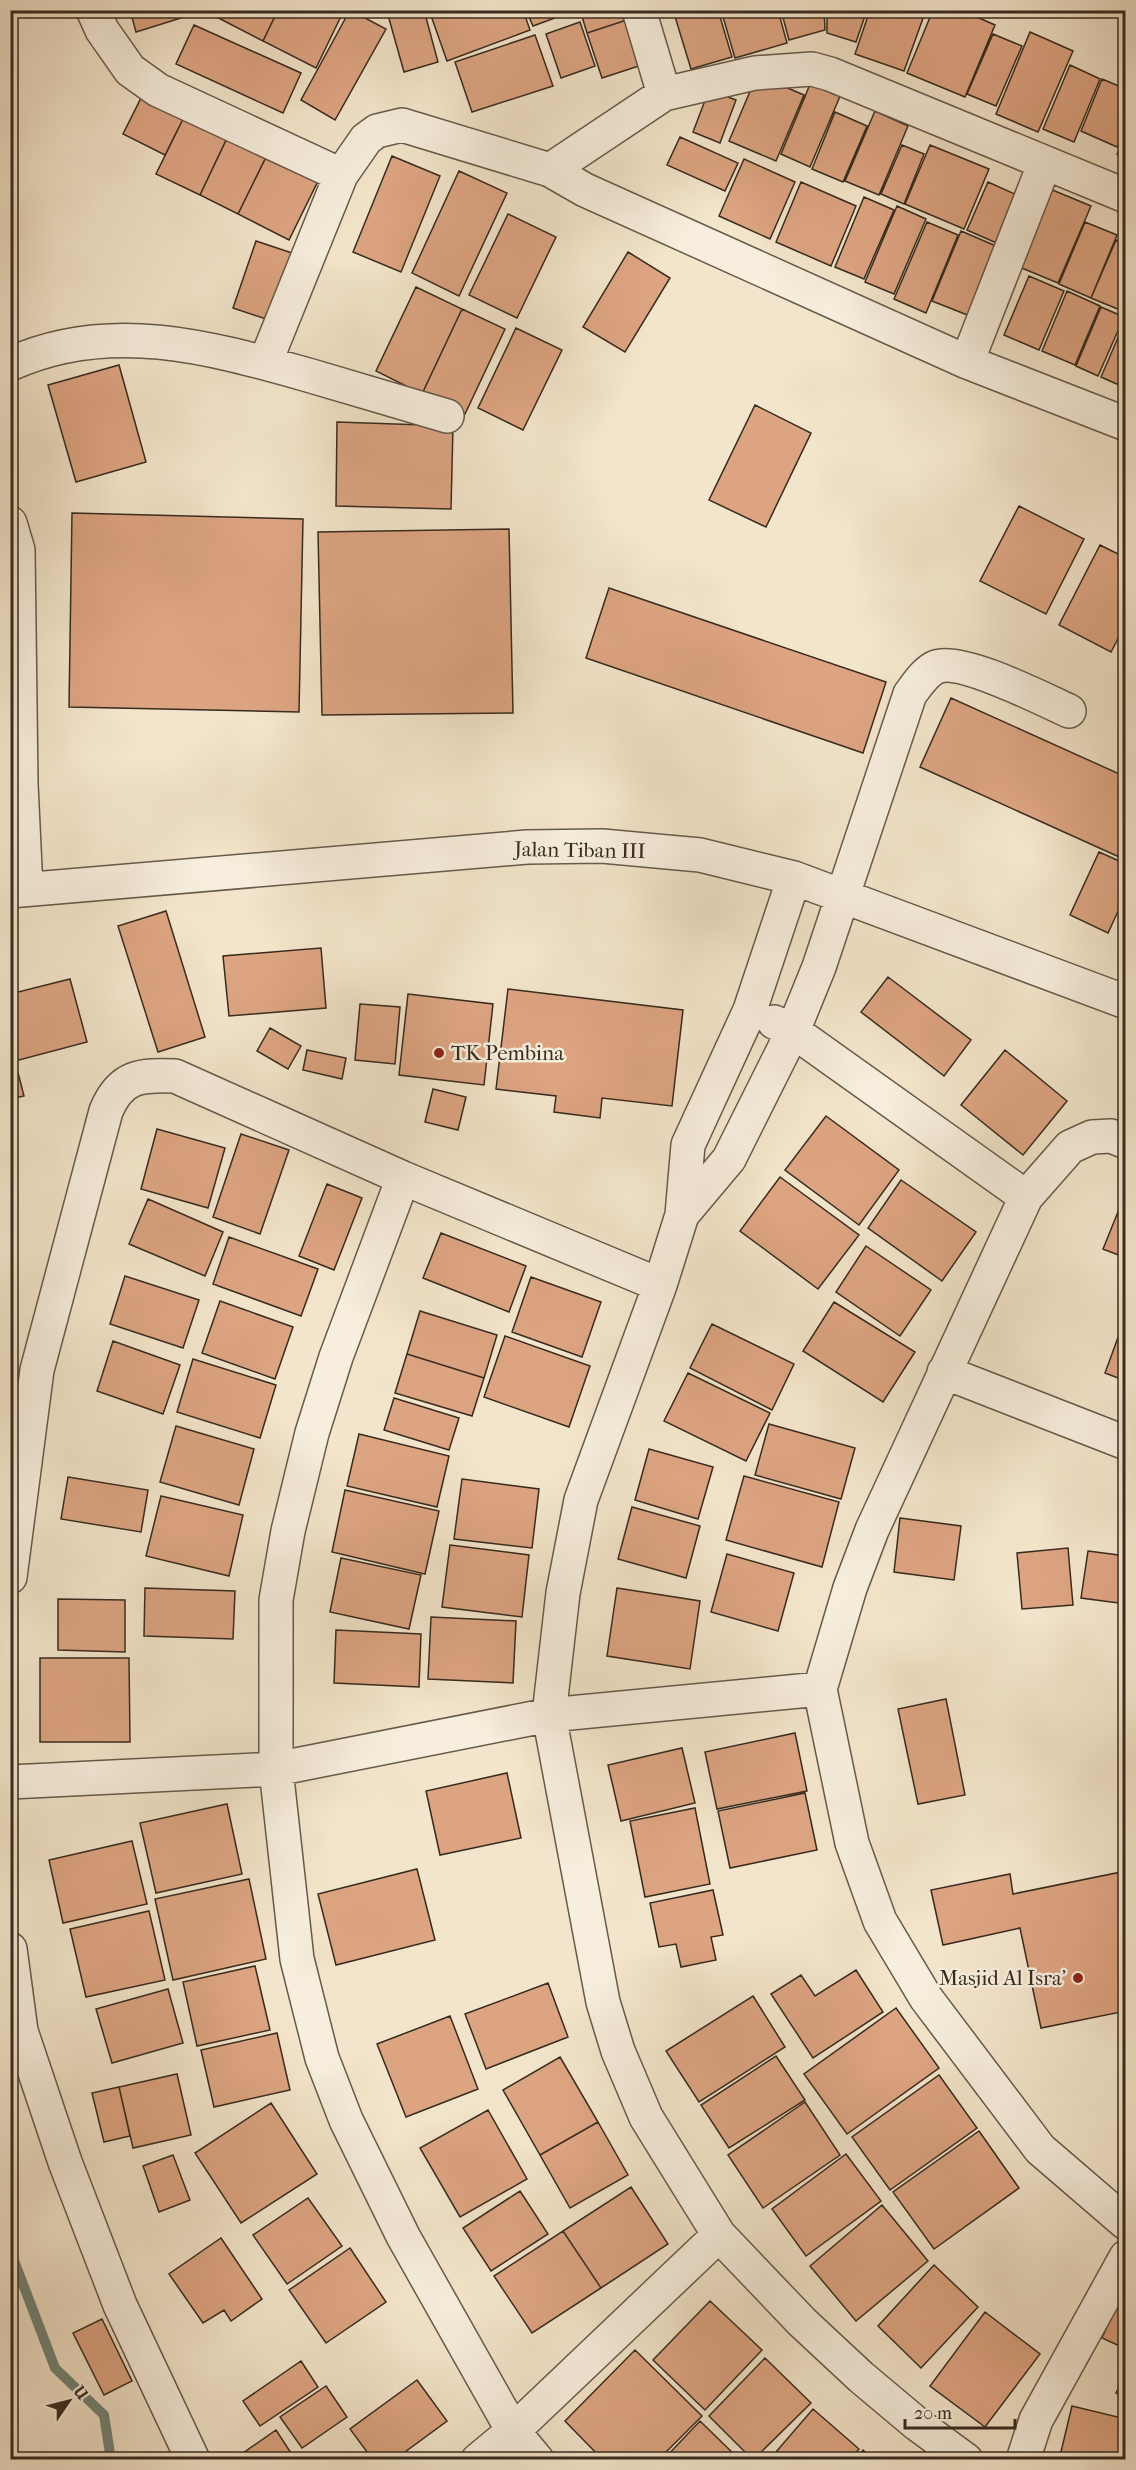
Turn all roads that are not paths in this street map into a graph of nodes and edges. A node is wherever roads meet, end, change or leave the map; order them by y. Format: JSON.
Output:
{"nodes":[{"id":1,"x":93,"y":10,"type":"edge"},
{"id":2,"x":639,"y":10,"type":"edge"},
{"id":3,"x":664,"y":94,"type":"junction"},
{"id":4,"x":1044,"y":165,"type":"junction"},
{"id":5,"x":550,"y":170,"type":"junction"},
{"id":6,"x":341,"y":174,"type":"junction"},
{"id":7,"x":1125,"y":196,"type":"edge"},
{"id":8,"x":967,"y":362,"type":"junction"},
{"id":9,"x":265,"y":363,"type":"junction"},
{"id":10,"x":10,"y":364,"type":"edge"},
{"id":11,"x":447,"y":416,"type":"dead end"},
{"id":12,"x":1125,"y":424,"type":"edge"},
{"id":13,"x":13,"y":541,"type":"edge"},
{"id":14,"x":1069,"y":711,"type":"dead end"},
{"id":15,"x":16,"y":786,"type":"edge"},
{"id":16,"x":795,"y":878,"type":"junction"},
{"id":17,"x":18,"y":890,"type":"edge"},
{"id":18,"x":842,"y":895,"type":"junction"},
{"id":19,"x":1125,"y":1002,"type":"edge"},
{"id":20,"x":750,"y":1010,"type":"junction"},
{"id":21,"x":793,"y":1031,"type":"junction"},
{"id":22,"x":1125,"y":1142,"type":"edge"},
{"id":23,"x":403,"y":1178,"type":"junction"},
{"id":24,"x":1026,"y":1197,"type":"junction"},
{"id":25,"x":682,"y":1215,"type":"junction"},
{"id":26,"x":660,"y":1285,"type":"junction"},
{"id":27,"x":944,"y":1372,"type":"junction"},
{"id":28,"x":1125,"y":1443,"type":"edge"},
{"id":29,"x":10,"y":1577,"type":"edge"},
{"id":30,"x":820,"y":1689,"type":"junction"},
{"id":31,"x":549,"y":1715,"type":"junction"},
{"id":32,"x":276,"y":1769,"type":"junction"},
{"id":33,"x":10,"y":1782,"type":"edge"},
{"id":34,"x":10,"y":1949,"type":"edge"},
{"id":35,"x":1125,"y":2223,"type":"edge"},
{"id":36,"x":719,"y":2235,"type":"junction"},
{"id":37,"x":1125,"y":2257,"type":"edge"},
{"id":38,"x":513,"y":2431,"type":"junction"},
{"id":39,"x":194,"y":2460,"type":"edge"},
{"id":40,"x":478,"y":2460,"type":"edge"},
{"id":41,"x":537,"y":2460,"type":"edge"},
{"id":42,"x":966,"y":2460,"type":"edge"},
{"id":43,"x":1023,"y":2460,"type":"edge"}],
"edges":[{"from":1,"to":6,"type":"street"},
{"from":2,"to":3,"type":"street"},
{"from":3,"to":4,"type":"street"},
{"from":3,"to":5,"type":"street"},
{"from":4,"to":7,"type":"street"},
{"from":4,"to":8,"type":"street"},
{"from":5,"to":6,"type":"street"},
{"from":5,"to":8,"type":"street"},
{"from":6,"to":9,"type":"street"},
{"from":8,"to":12,"type":"street"},
{"from":9,"to":10,"type":"street"},
{"from":9,"to":11,"type":"street"},
{"from":13,"to":15,"type":"street"},
{"from":14,"to":18,"type":"street"},
{"from":15,"to":17,"type":"street"},
{"from":16,"to":17,"type":"street","name":"Jalan Tiban III"},
{"from":16,"to":18,"type":"street","name":"Jalan Tiban III"},
{"from":16,"to":20,"type":"street"},
{"from":18,"to":19,"type":"street","name":"Jalan Tiban III"},
{"from":18,"to":21,"type":"street"},
{"from":20,"to":21,"type":"street"},
{"from":20,"to":25,"type":"street"},
{"from":21,"to":24,"type":"street"},
{"from":21,"to":25,"type":"street"},
{"from":22,"to":24,"type":"street"},
{"from":23,"to":26,"type":"street"},
{"from":23,"to":29,"type":"street"},
{"from":23,"to":32,"type":"street"},
{"from":24,"to":27,"type":"street"},
{"from":25,"to":26,"type":"street"},
{"from":26,"to":31,"type":"street"},
{"from":27,"to":28,"type":"street"},
{"from":27,"to":30,"type":"street"},
{"from":30,"to":31,"type":"street"},
{"from":30,"to":35,"type":"street"},
{"from":31,"to":32,"type":"street"},
{"from":31,"to":36,"type":"street"},
{"from":32,"to":33,"type":"street"},
{"from":32,"to":38,"type":"street"},
{"from":34,"to":39,"type":"street"},
{"from":36,"to":38,"type":"street"},
{"from":36,"to":42,"type":"street"},
{"from":37,"to":43,"type":"street"},
{"from":38,"to":40,"type":"street"},
{"from":38,"to":41,"type":"street"}]}
